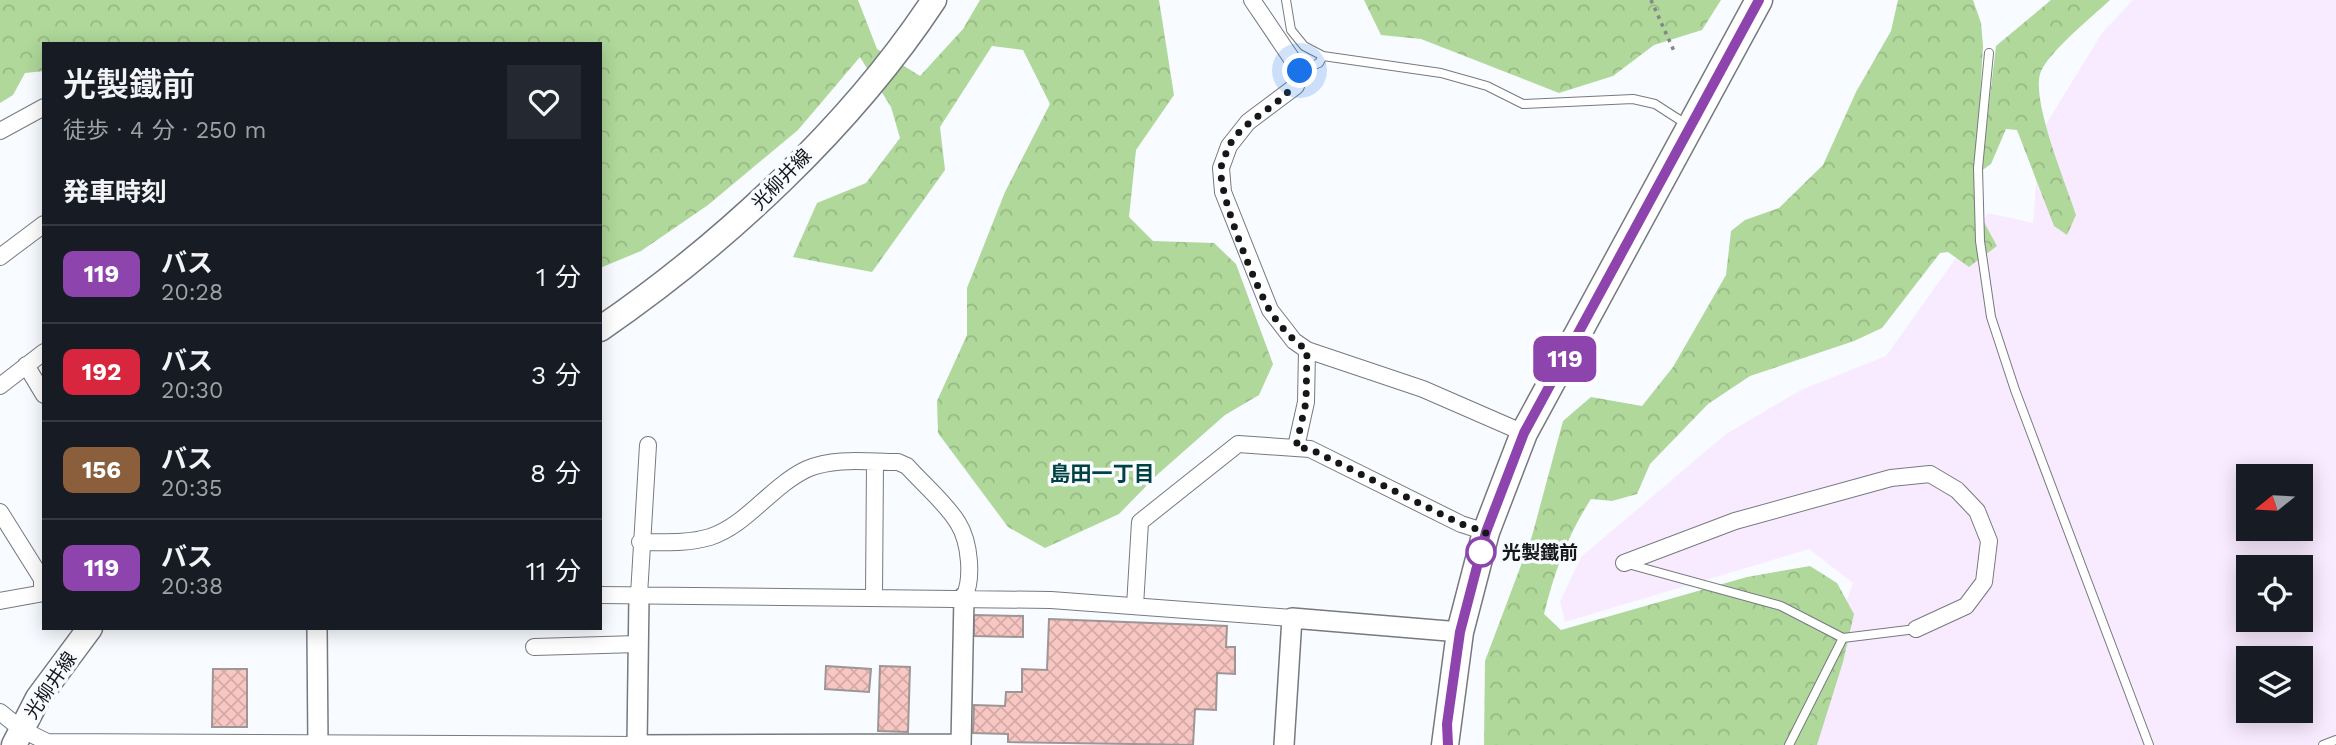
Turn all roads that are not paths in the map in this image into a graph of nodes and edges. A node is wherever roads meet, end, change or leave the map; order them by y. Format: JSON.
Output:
{"nodes":[{"id":1,"x":934,"y":0,"type":"edge"},
{"id":2,"x":1252,"y":0,"type":"edge"},
{"id":3,"x":1286,"y":0,"type":"edge"},
{"id":4,"x":1759,"y":0,"type":"edge"},
{"id":5,"x":1989,"y":53,"type":"dead end"},
{"id":6,"x":1322,"y":55,"type":"junction"},
{"id":7,"x":1300,"y":71,"type":"junction"},
{"id":8,"x":42,"y":108,"type":"edge"},
{"id":9,"x":1691,"y":127,"type":"junction"},
{"id":10,"x":0,"y":131,"type":"edge"},
{"id":11,"x":42,"y":226,"type":"edge"},
{"id":12,"x":0,"y":257,"type":"edge"},
{"id":13,"x":602,"y":328,"type":"edge"},
{"id":14,"x":1307,"y":350,"type":"junction"},
{"id":15,"x":42,"y":353,"type":"edge"},
{"id":16,"x":26,"y":365,"type":"junction"},
{"id":17,"x":0,"y":386,"type":"edge"},
{"id":18,"x":42,"y":392,"type":"edge"},
{"id":19,"x":1524,"y":433,"type":"junction"},
{"id":20,"x":648,"y":445,"type":"dead end"},
{"id":21,"x":1296,"y":447,"type":"junction"},
{"id":22,"x":875,"y":462,"type":"junction"},
{"id":23,"x":0,"y":512,"type":"edge"},
{"id":24,"x":1486,"y":532,"type":"junction"},
{"id":25,"x":640,"y":542,"type":"junction"},
{"id":26,"x":1624,"y":563,"type":"joint"},
{"id":27,"x":42,"y":579,"type":"edge"},
{"id":28,"x":42,"y":593,"type":"edge"},
{"id":29,"x":602,"y":595,"type":"edge"},
{"id":30,"x":639,"y":595,"type":"junction"},
{"id":31,"x":874,"y":596,"type":"junction"},
{"id":32,"x":964,"y":597,"type":"junction"},
{"id":33,"x":0,"y":601,"type":"edge"},
{"id":34,"x":1135,"y":606,"type":"junction"},
{"id":35,"x":1292,"y":618,"type":"junction"},
{"id":36,"x":1916,"y":629,"type":"joint"},
{"id":37,"x":88,"y":630,"type":"edge"},
{"id":38,"x":317,"y":630,"type":"edge"},
{"id":39,"x":1460,"y":632,"type":"junction"},
{"id":40,"x":1843,"y":638,"type":"junction"},
{"id":41,"x":638,"y":644,"type":"junction"},
{"id":42,"x":534,"y":647,"type":"dead end"},
{"id":43,"x":0,"y":712,"type":"edge"},
{"id":44,"x":18,"y":737,"type":"edge"},
{"id":45,"x":1447,"y":738,"type":"edge"},
{"id":46,"x":2336,"y":740,"type":"edge"},
{"id":47,"x":317,"y":744,"type":"edge"},
{"id":48,"x":637,"y":745,"type":"edge"},
{"id":49,"x":961,"y":745,"type":"edge"},
{"id":50,"x":971,"y":745,"type":"edge"},
{"id":51,"x":1284,"y":745,"type":"edge"},
{"id":52,"x":1789,"y":745,"type":"edge"},
{"id":53,"x":2149,"y":745,"type":"edge"},
{"id":54,"x":2323,"y":745,"type":"edge"}],
"edges":[{"from":1,"to":13,"type":"main road","name":"光柳井線"},
{"from":2,"to":7,"type":"street"},
{"from":3,"to":6,"type":"lane"},
{"from":4,"to":9,"type":"highway"},
{"from":5,"to":53,"type":"lane"},
{"from":6,"to":7,"type":"lane"},
{"from":6,"to":9,"type":"lane"},
{"from":7,"to":14,"type":"street"},
{"from":8,"to":10,"type":"street"},
{"from":9,"to":19,"type":"highway"},
{"from":11,"to":12,"type":"street"},
{"from":14,"to":19,"type":"street"},
{"from":14,"to":21,"type":"street"},
{"from":15,"to":16,"type":"street"},
{"from":16,"to":17,"type":"street"},
{"from":16,"to":18,"type":"street"},
{"from":19,"to":24,"type":"highway"},
{"from":20,"to":25,"type":"street"},
{"from":21,"to":24,"type":"street"},
{"from":21,"to":34,"type":"street"},
{"from":22,"to":25,"type":"street"},
{"from":22,"to":31,"type":"street"},
{"from":22,"to":32,"type":"street"},
{"from":23,"to":27,"type":"street"},
{"from":24,"to":39,"type":"highway"},
{"from":25,"to":30,"type":"street"},
{"from":26,"to":36,"type":"street"},
{"from":26,"to":40,"type":"lane"},
{"from":28,"to":33,"type":"street"},
{"from":29,"to":30,"type":"street"},
{"from":30,"to":31,"type":"street"},
{"from":30,"to":41,"type":"street"},
{"from":31,"to":32,"type":"street"},
{"from":32,"to":34,"type":"street"},
{"from":32,"to":49,"type":"street"},
{"from":34,"to":35,"type":"street"},
{"from":35,"to":39,"type":"street"},
{"from":35,"to":51,"type":"street"},
{"from":36,"to":40,"type":"lane"},
{"from":37,"to":44,"type":"main road","name":"光柳井線"},
{"from":38,"to":47,"type":"street"},
{"from":39,"to":45,"type":"highway"},
{"from":40,"to":52,"type":"lane"},
{"from":41,"to":42,"type":"street"},
{"from":41,"to":48,"type":"street"},
{"from":43,"to":44,"type":"street"},
{"from":44,"to":47,"type":"street"},
{"from":46,"to":54,"type":"lane"},
{"from":47,"to":48,"type":"street"},
{"from":48,"to":49,"type":"street"},
{"from":49,"to":50,"type":"street"}]}
